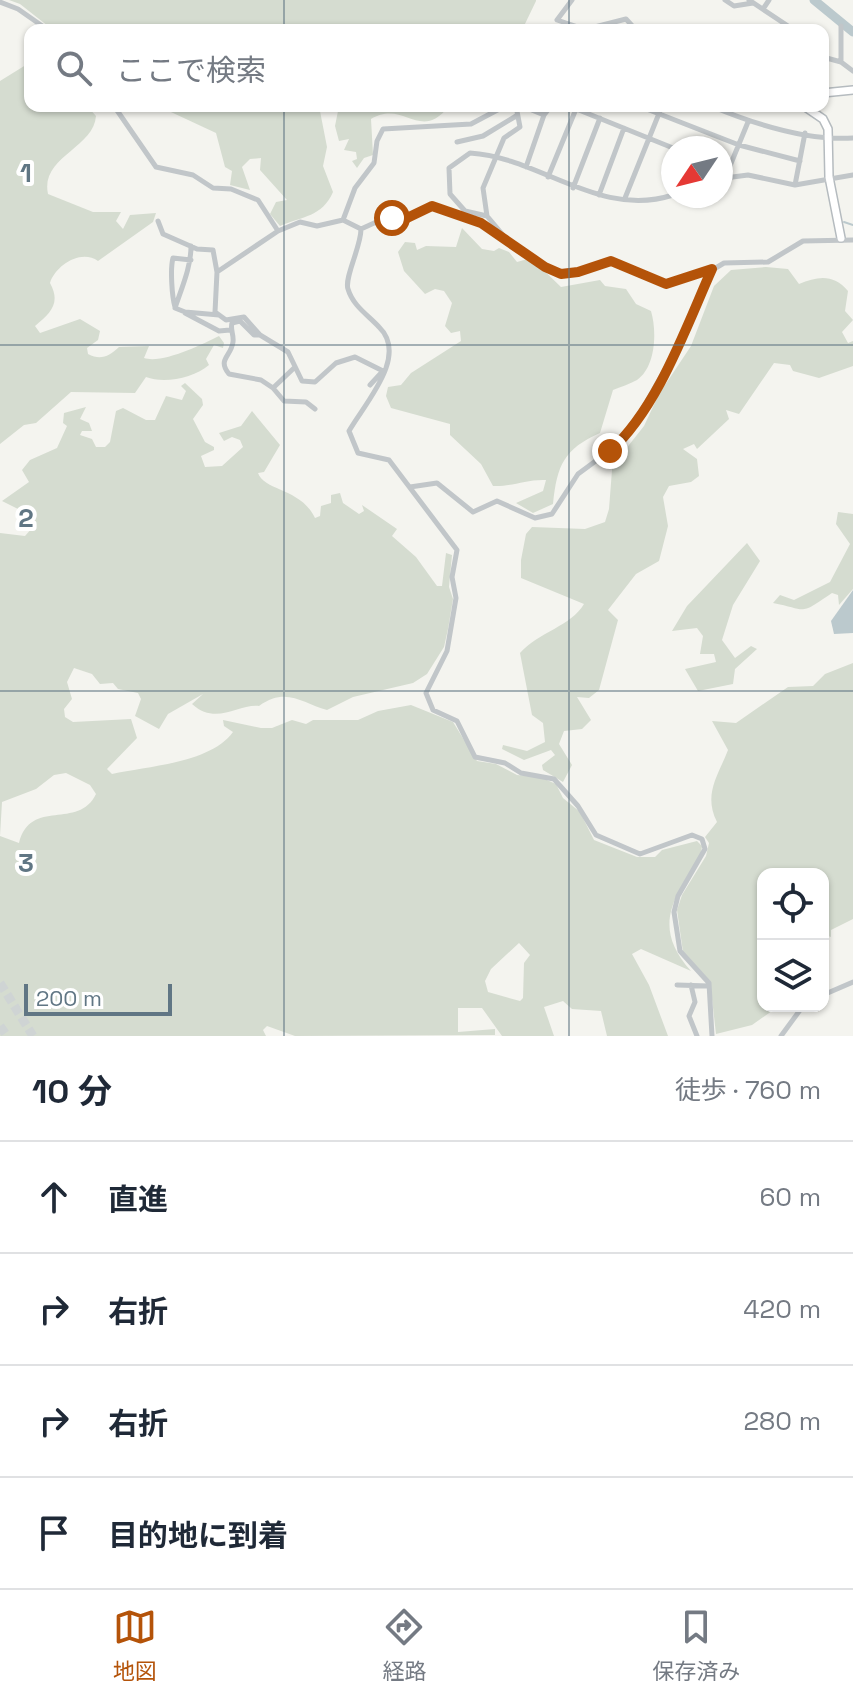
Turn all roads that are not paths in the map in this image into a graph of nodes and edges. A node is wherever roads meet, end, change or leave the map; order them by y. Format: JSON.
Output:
{"nodes":[{"id":1,"x":572,"y":0,"type":"edge"},
{"id":2,"x":725,"y":0,"type":"edge"},
{"id":3,"x":769,"y":0,"type":"edge"},
{"id":4,"x":0,"y":2,"type":"edge"},
{"id":5,"x":752,"y":2,"type":"edge"},
{"id":6,"x":763,"y":9,"type":"junction"},
{"id":7,"x":39,"y":24,"type":"edge"},
{"id":8,"x":568,"y":24,"type":"edge"},
{"id":9,"x":607,"y":24,"type":"edge"},
{"id":10,"x":631,"y":24,"type":"edge"},
{"id":11,"x":785,"y":24,"type":"edge"},
{"id":12,"x":841,"y":26,"type":"dead end"},
{"id":13,"x":829,"y":59,"type":"edge"},
{"id":14,"x":841,"y":62,"type":"junction"},
{"id":15,"x":853,"y":71,"type":"edge"},
{"id":16,"x":853,"y":90,"type":"edge"},
{"id":17,"x":829,"y":92,"type":"edge"},
{"id":18,"x":118,"y":112,"type":"edge"},
{"id":19,"x":494,"y":112,"type":"edge"},
{"id":20,"x":516,"y":112,"type":"edge"},
{"id":21,"x":537,"y":112,"type":"edge"},
{"id":22,"x":546,"y":112,"type":"edge"},
{"id":23,"x":571,"y":112,"type":"edge"},
{"id":24,"x":585,"y":112,"type":"edge"},
{"id":25,"x":654,"y":112,"type":"edge"},
{"id":26,"x":725,"y":112,"type":"edge"},
{"id":27,"x":813,"y":112,"type":"edge"},
{"id":28,"x":659,"y":114,"type":"junction"},
{"id":29,"x":544,"y":115,"type":"junction"},
{"id":30,"x":516,"y":116,"type":"junction"},
{"id":31,"x":600,"y":118,"type":"junction"},
{"id":32,"x":748,"y":122,"type":"junction"},
{"id":33,"x":624,"y":128,"type":"junction"},
{"id":34,"x":805,"y":133,"type":"junction"},
{"id":35,"x":649,"y":138,"type":"junction"},
{"id":36,"x":853,"y":138,"type":"edge"},
{"id":37,"x":828,"y":140,"type":"junction"},
{"id":38,"x":457,"y":142,"type":"dead end"},
{"id":39,"x":661,"y":143,"type":"edge"},
{"id":40,"x":739,"y":145,"type":"junction"},
{"id":41,"x":497,"y":156,"type":"junction"},
{"id":42,"x":733,"y":159,"type":"edge"},
{"id":43,"x":800,"y":161,"type":"junction"},
{"id":44,"x":526,"y":167,"type":"junction"},
{"id":45,"x":853,"y":175,"type":"edge"},
{"id":46,"x":548,"y":177,"type":"junction"},
{"id":47,"x":733,"y":177,"type":"edge"},
{"id":48,"x":829,"y":177,"type":"junction"},
{"id":49,"x":795,"y":185,"type":"junction"},
{"id":50,"x":573,"y":188,"type":"junction"},
{"id":51,"x":599,"y":195,"type":"junction"},
{"id":52,"x":661,"y":197,"type":"edge"},
{"id":53,"x":625,"y":198,"type":"junction"},
{"id":54,"x":487,"y":216,"type":"junction"},
{"id":55,"x":343,"y":220,"type":"junction"},
{"id":56,"x":158,"y":221,"type":"dead end"},
{"id":57,"x":361,"y":229,"type":"junction"},
{"id":58,"x":278,"y":231,"type":"junction"},
{"id":59,"x":503,"y":236,"type":"junction"},
{"id":60,"x":841,"y":238,"type":"junction"},
{"id":61,"x":853,"y":240,"type":"edge"},
{"id":62,"x":191,"y":246,"type":"junction"},
{"id":63,"x":191,"y":260,"type":"junction"},
{"id":64,"x":712,"y":269,"type":"junction"},
{"id":65,"x":217,"y":272,"type":"junction"},
{"id":66,"x":175,"y":308,"type":"junction"},
{"id":67,"x":185,"y":312,"type":"junction"},
{"id":68,"x":219,"y":315,"type":"junction"},
{"id":69,"x":230,"y":330,"type":"junction"},
{"id":70,"x":260,"y":335,"type":"junction"},
{"id":71,"x":294,"y":368,"type":"junction"},
{"id":72,"x":383,"y":371,"type":"junction"},
{"id":73,"x":370,"y":385,"type":"dead end"},
{"id":74,"x":273,"y":388,"type":"junction"},
{"id":75,"x":315,"y":409,"type":"dead end"},
{"id":76,"x":410,"y":487,"type":"junction"},
{"id":77,"x":853,"y":982,"type":"edge"},
{"id":78,"x":677,"y":985,"type":"dead end"},
{"id":79,"x":691,"y":985,"type":"junction"},
{"id":80,"x":709,"y":986,"type":"junction"},
{"id":81,"x":829,"y":992,"type":"edge"},
{"id":82,"x":799,"y":1012,"type":"edge"},
{"id":83,"x":697,"y":1036,"type":"edge"},
{"id":84,"x":712,"y":1036,"type":"edge"},
{"id":85,"x":781,"y":1036,"type":"edge"}],
"edges":[{"from":1,"to":8,"type":"street"},
{"from":2,"to":5,"type":"street"},
{"from":3,"to":6,"type":"street"},
{"from":4,"to":7,"type":"street"},
{"from":5,"to":6,"type":"street"},
{"from":6,"to":11,"type":"street"},
{"from":9,"to":10,"type":"street"},
{"from":12,"to":14,"type":"street"},
{"from":13,"to":14,"type":"street"},
{"from":14,"to":15,"type":"street"},
{"from":16,"to":17,"type":"street"},
{"from":18,"to":58,"type":"street"},
{"from":19,"to":55,"type":"street"},
{"from":20,"to":30,"type":"street"},
{"from":21,"to":29,"type":"street"},
{"from":22,"to":29,"type":"street"},
{"from":23,"to":46,"type":"street"},
{"from":24,"to":31,"type":"street"},
{"from":25,"to":28,"type":"street"},
{"from":26,"to":32,"type":"street"},
{"from":27,"to":37,"type":"street"},
{"from":28,"to":35,"type":"street"},
{"from":28,"to":40,"type":"street"},
{"from":29,"to":44,"type":"street"},
{"from":30,"to":38,"type":"street"},
{"from":30,"to":41,"type":"street"},
{"from":31,"to":33,"type":"street"},
{"from":31,"to":50,"type":"street"},
{"from":32,"to":34,"type":"street"},
{"from":32,"to":40,"type":"street"},
{"from":33,"to":35,"type":"street"},
{"from":33,"to":51,"type":"street"},
{"from":34,"to":37,"type":"street"},
{"from":34,"to":43,"type":"street"},
{"from":35,"to":39,"type":"street"},
{"from":35,"to":53,"type":"street"},
{"from":36,"to":37,"type":"street"},
{"from":37,"to":48,"type":"street"},
{"from":40,"to":42,"type":"street"},
{"from":40,"to":43,"type":"street"},
{"from":41,"to":44,"type":"street"},
{"from":41,"to":54,"type":"street"},
{"from":41,"to":54,"type":"street"},
{"from":43,"to":49,"type":"street"},
{"from":44,"to":46,"type":"street"},
{"from":45,"to":48,"type":"street"},
{"from":46,"to":50,"type":"street"},
{"from":47,"to":49,"type":"street"},
{"from":48,"to":49,"type":"street"},
{"from":48,"to":60,"type":"street"},
{"from":50,"to":51,"type":"street"},
{"from":51,"to":53,"type":"street"},
{"from":52,"to":53,"type":"street"},
{"from":54,"to":59,"type":"street"},
{"from":55,"to":57,"type":"street"},
{"from":55,"to":58,"type":"street"},
{"from":56,"to":62,"type":"street"},
{"from":57,"to":59,"type":"street"},
{"from":57,"to":72,"type":"street"},
{"from":58,"to":65,"type":"street"},
{"from":59,"to":64,"type":"street"},
{"from":60,"to":61,"type":"street"},
{"from":60,"to":64,"type":"street"},
{"from":62,"to":63,"type":"street"},
{"from":62,"to":65,"type":"street"},
{"from":63,"to":66,"type":"street"},
{"from":63,"to":66,"type":"street"},
{"from":64,"to":76,"type":"street"},
{"from":65,"to":68,"type":"street"},
{"from":66,"to":67,"type":"street"},
{"from":67,"to":68,"type":"street"},
{"from":67,"to":69,"type":"street"},
{"from":68,"to":70,"type":"street"},
{"from":69,"to":70,"type":"street"},
{"from":69,"to":74,"type":"street"},
{"from":70,"to":71,"type":"street"},
{"from":71,"to":72,"type":"street"},
{"from":71,"to":74,"type":"street"},
{"from":72,"to":73,"type":"street"},
{"from":72,"to":76,"type":"street"},
{"from":74,"to":75,"type":"street"},
{"from":76,"to":80,"type":"street"},
{"from":77,"to":81,"type":"street"},
{"from":78,"to":79,"type":"street"},
{"from":79,"to":80,"type":"street"},
{"from":79,"to":83,"type":"street"},
{"from":80,"to":84,"type":"street"},
{"from":82,"to":85,"type":"street"}]}
